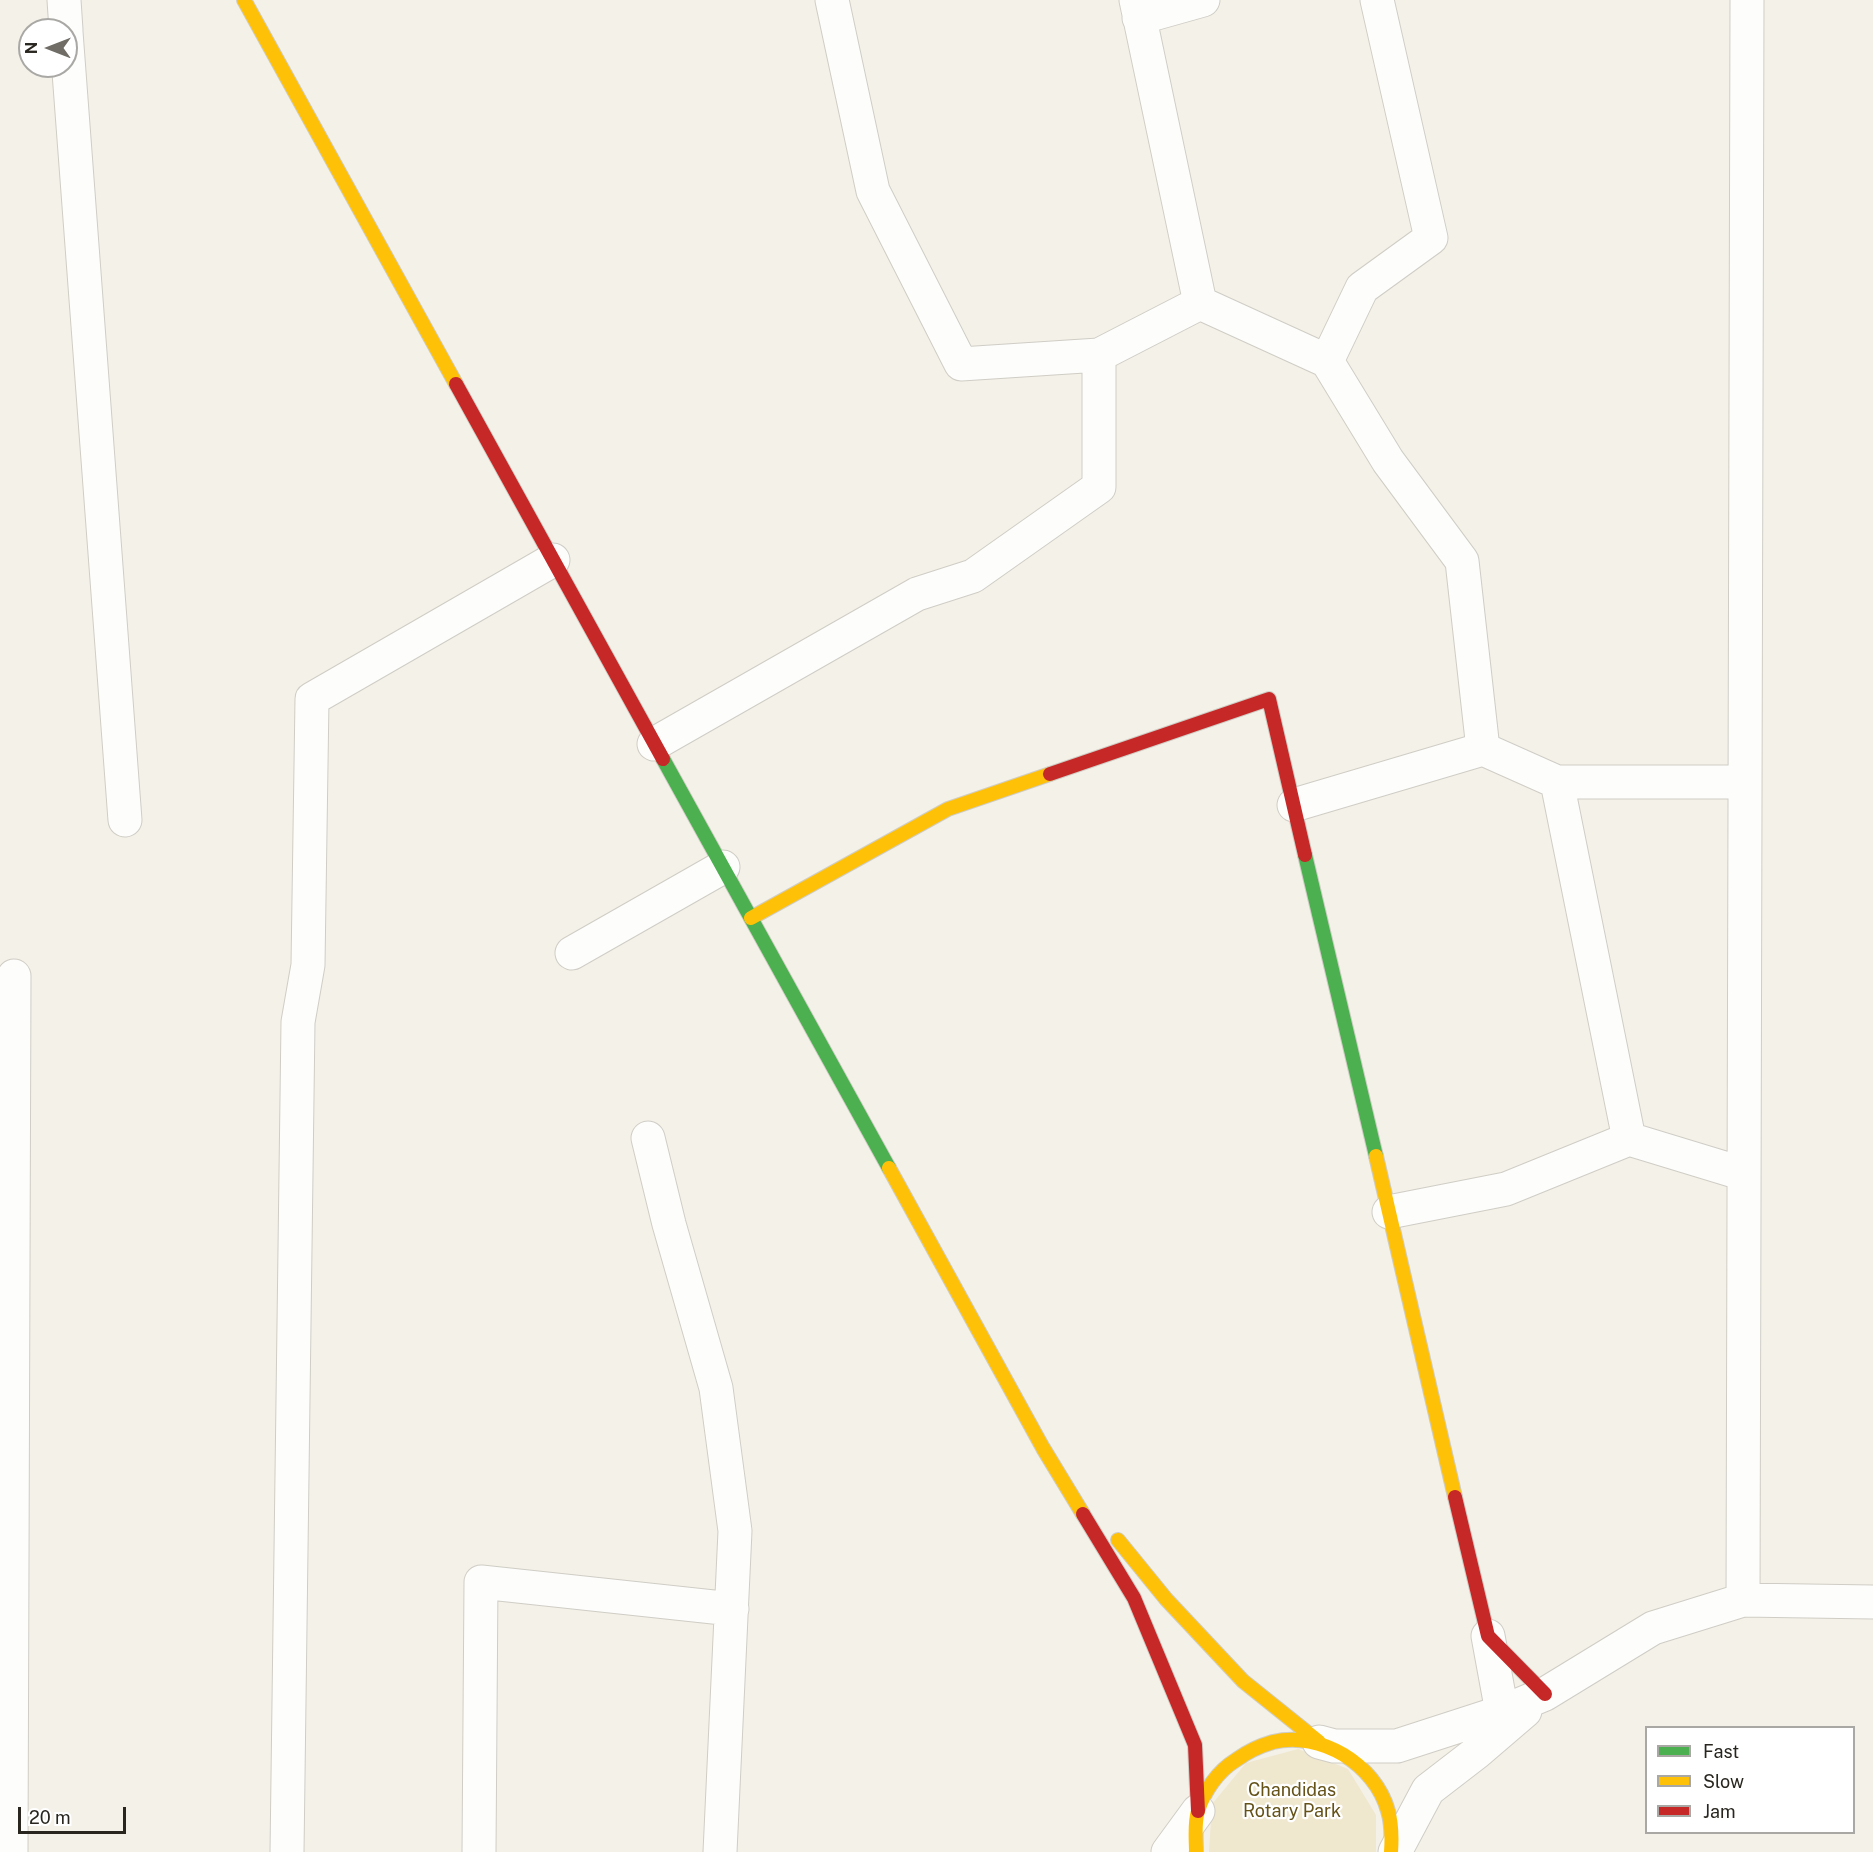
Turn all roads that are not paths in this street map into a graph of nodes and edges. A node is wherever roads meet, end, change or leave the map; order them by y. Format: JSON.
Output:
{"nodes":[{"id":1,"x":64,"y":0,"type":"edge"},
{"id":2,"x":244,"y":0,"type":"edge"},
{"id":3,"x":832,"y":0,"type":"edge"},
{"id":4,"x":1203,"y":0,"type":"edge"},
{"id":5,"x":1377,"y":0,"type":"edge"},
{"id":6,"x":1747,"y":0,"type":"edge"},
{"id":7,"x":1138,"y":9,"type":"edge"},
{"id":8,"x":65,"y":18,"type":"edge"},
{"id":9,"x":70,"y":78,"type":"edge"},
{"id":10,"x":1200,"y":303,"type":"junction"},
{"id":11,"x":1099,"y":355,"type":"junction"},
{"id":12,"x":1327,"y":361,"type":"junction"},
{"id":13,"x":553,"y":560,"type":"junction"},
{"id":14,"x":654,"y":744,"type":"junction"},
{"id":15,"x":1483,"y":749,"type":"junction"},
{"id":16,"x":1557,"y":782,"type":"junction"},
{"id":17,"x":1745,"y":782,"type":"junction"},
{"id":18,"x":1294,"y":805,"type":"junction"},
{"id":19,"x":125,"y":820,"type":"dead end"},
{"id":20,"x":723,"y":867,"type":"junction"},
{"id":21,"x":751,"y":918,"type":"junction"},
{"id":22,"x":572,"y":953,"type":"dead end"},
{"id":23,"x":14,"y":976,"type":"dead end"},
{"id":24,"x":648,"y":1138,"type":"dead end"},
{"id":25,"x":1629,"y":1139,"type":"junction"},
{"id":26,"x":1744,"y":1174,"type":"junction"},
{"id":27,"x":1389,"y":1212,"type":"junction"},
{"id":28,"x":1043,"y":1448,"type":"junction"},
{"id":29,"x":1743,"y":1600,"type":"junction"},
{"id":30,"x":1873,"y":1602,"type":"edge"},
{"id":31,"x":732,"y":1609,"type":"junction"},
{"id":32,"x":1488,"y":1636,"type":"junction"},
{"id":33,"x":1545,"y":1694,"type":"junction"},
{"id":34,"x":1502,"y":1712,"type":"junction"},
{"id":35,"x":1319,"y":1742,"type":"junction"},
{"id":36,"x":1198,"y":1811,"type":"junction"},
{"id":37,"x":11,"y":1852,"type":"edge"},
{"id":38,"x":287,"y":1852,"type":"edge"},
{"id":39,"x":479,"y":1852,"type":"edge"},
{"id":40,"x":720,"y":1852,"type":"edge"},
{"id":41,"x":1168,"y":1852,"type":"edge"},
{"id":42,"x":1196,"y":1852,"type":"edge"},
{"id":43,"x":1393,"y":1852,"type":"edge"}],
"edges":[{"from":1,"to":8,"type":"street"},
{"from":2,"to":13,"type":"street"},
{"from":3,"to":11,"type":"street"},
{"from":4,"to":7,"type":"street"},
{"from":5,"to":12,"type":"street"},
{"from":6,"to":17,"type":"street"},
{"from":7,"to":10,"type":"street"},
{"from":9,"to":19,"type":"street"},
{"from":10,"to":11,"type":"street"},
{"from":10,"to":12,"type":"street"},
{"from":11,"to":14,"type":"street"},
{"from":12,"to":15,"type":"street"},
{"from":13,"to":14,"type":"street"},
{"from":13,"to":38,"type":"street"},
{"from":14,"to":20,"type":"street"},
{"from":15,"to":16,"type":"street"},
{"from":15,"to":18,"type":"street"},
{"from":16,"to":17,"type":"street"},
{"from":16,"to":25,"type":"street"},
{"from":17,"to":26,"type":"street"},
{"from":18,"to":21,"type":"street"},
{"from":18,"to":27,"type":"street"},
{"from":20,"to":21,"type":"street"},
{"from":20,"to":22,"type":"street"},
{"from":21,"to":28,"type":"street"},
{"from":23,"to":37,"type":"street"},
{"from":24,"to":31,"type":"street"},
{"from":25,"to":26,"type":"street"},
{"from":25,"to":27,"type":"street"},
{"from":26,"to":29,"type":"street"},
{"from":27,"to":32,"type":"street"},
{"from":28,"to":35,"type":"street"},
{"from":28,"to":36,"type":"street"},
{"from":29,"to":30,"type":"street"},
{"from":29,"to":33,"type":"street"},
{"from":31,"to":39,"type":"street"},
{"from":31,"to":40,"type":"street"},
{"from":32,"to":33,"type":"street"},
{"from":32,"to":34,"type":"street"},
{"from":33,"to":34,"type":"street"},
{"from":33,"to":43,"type":"street"},
{"from":34,"to":35,"type":"street"},
{"from":35,"to":36,"type":"street"},
{"from":35,"to":43,"type":"street"},
{"from":36,"to":41,"type":"street"},
{"from":36,"to":42,"type":"street"}]}
